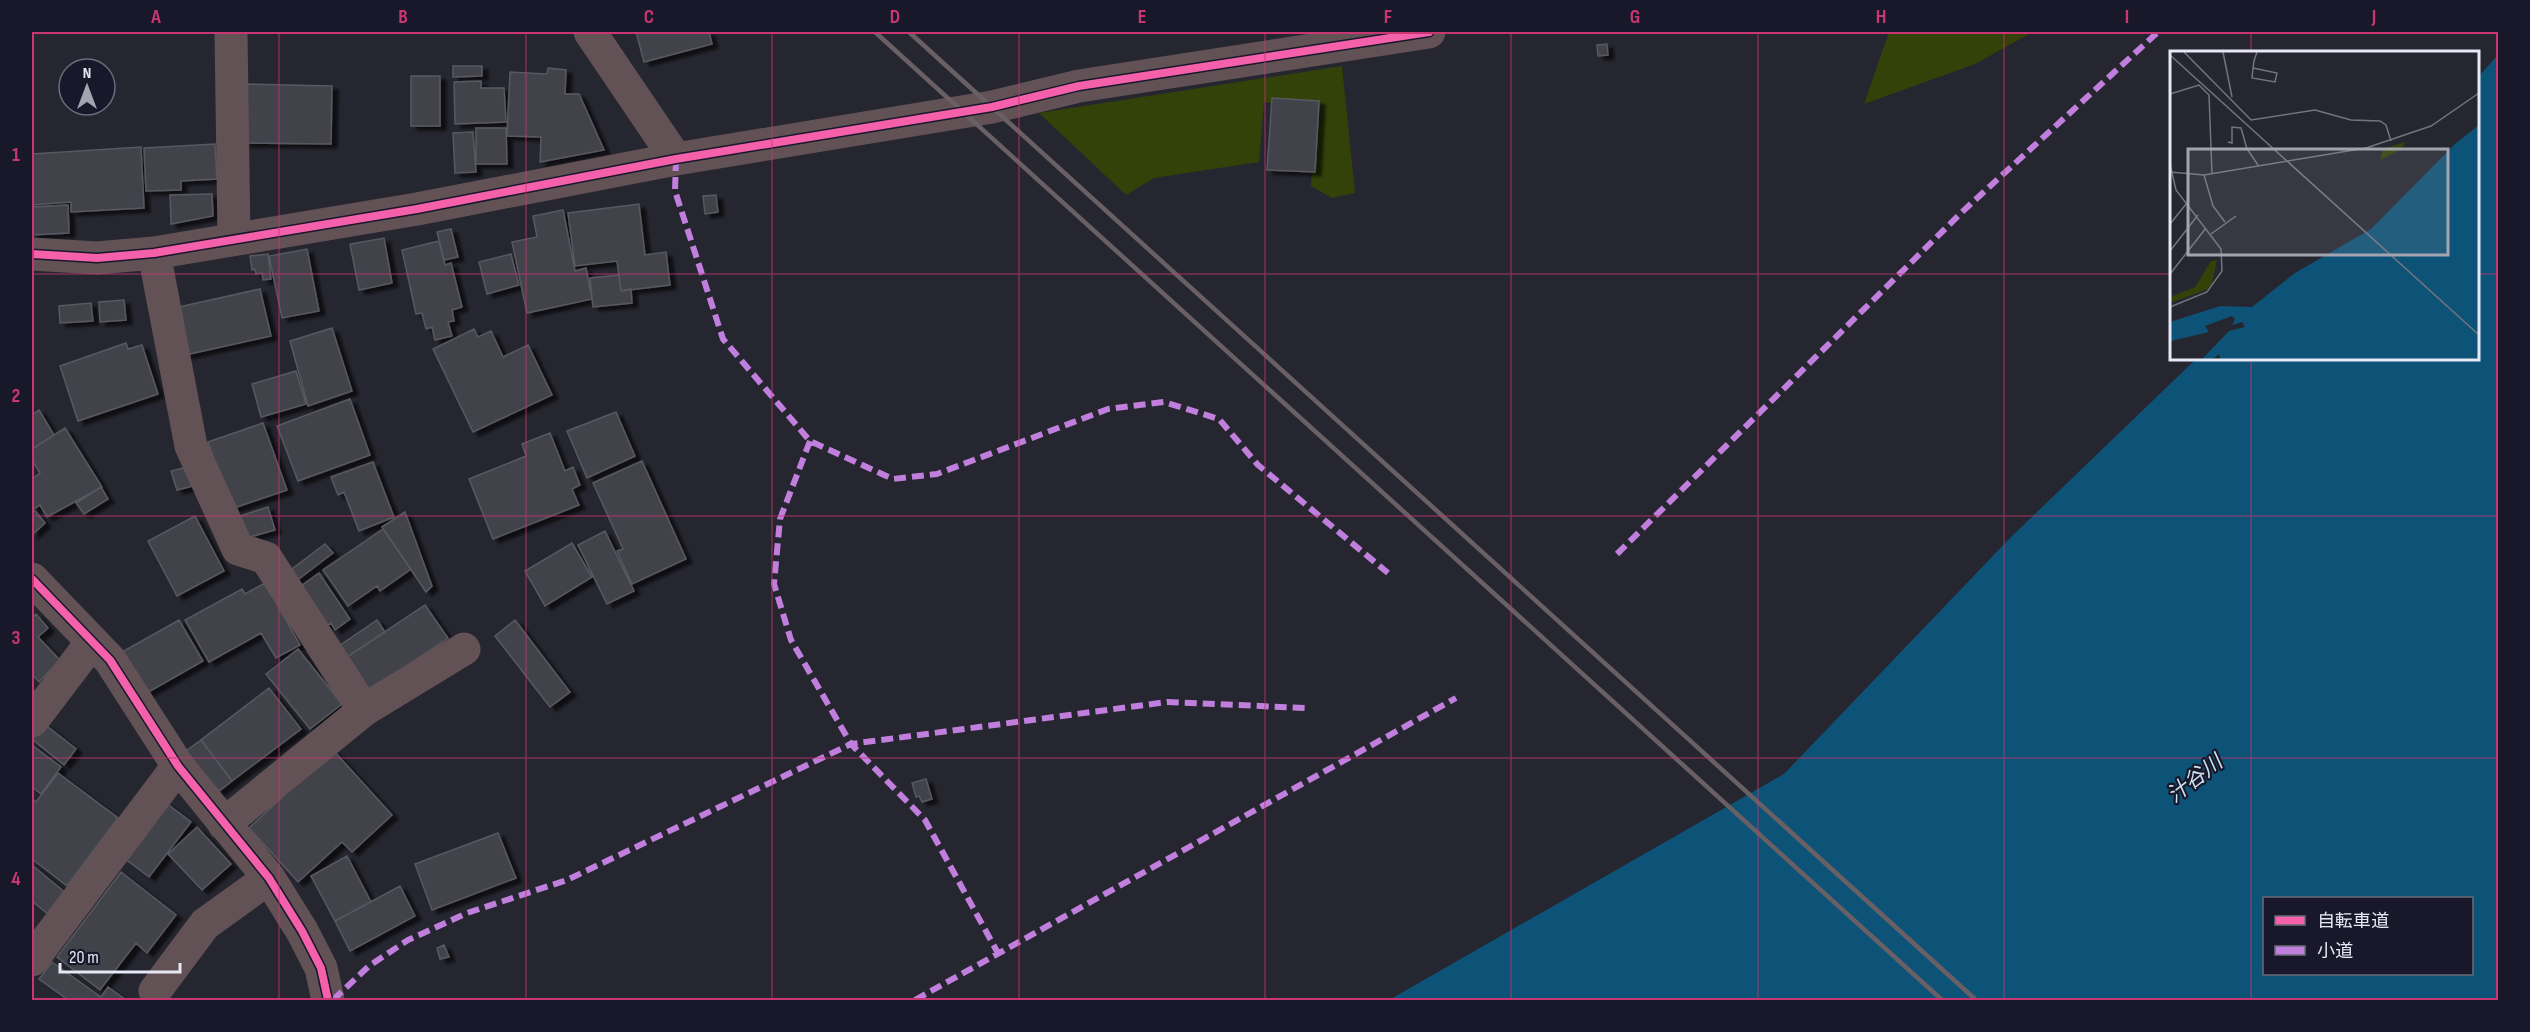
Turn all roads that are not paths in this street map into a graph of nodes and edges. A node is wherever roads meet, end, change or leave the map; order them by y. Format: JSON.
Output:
{"nodes":[{"id":1,"x":231,"y":32,"type":"edge"},
{"id":2,"x":590,"y":32,"type":"edge"},
{"id":3,"x":1428,"y":32,"type":"edge"},
{"id":4,"x":676,"y":159,"type":"junction"},
{"id":5,"x":234,"y":239,"type":"junction"},
{"id":6,"x":154,"y":253,"type":"junction"},
{"id":7,"x":32,"y":254,"type":"edge"},
{"id":8,"x":32,"y":579,"type":"edge"},
{"id":9,"x":92,"y":642,"type":"junction"},
{"id":10,"x":464,"y":649,"type":"dead end"},
{"id":11,"x":364,"y":710,"type":"junction"},
{"id":12,"x":32,"y":721,"type":"edge"},
{"id":13,"x":178,"y":766,"type":"junction"},
{"id":14,"x":224,"y":824,"type":"junction"},
{"id":15,"x":269,"y":879,"type":"junction"},
{"id":16,"x":32,"y":960,"type":"edge"},
{"id":17,"x":155,"y":991,"type":"dead end"},
{"id":18,"x":328,"y":1000,"type":"edge"}],
"edges":[{"from":1,"to":5,"type":"street"},
{"from":2,"to":4,"type":"street"},
{"from":3,"to":4,"type":"street"},
{"from":4,"to":5,"type":"street"},
{"from":5,"to":6,"type":"street"},
{"from":6,"to":7,"type":"street"},
{"from":6,"to":11,"type":"street"},
{"from":8,"to":9,"type":"street"},
{"from":9,"to":12,"type":"street"},
{"from":9,"to":13,"type":"street"},
{"from":10,"to":11,"type":"street"},
{"from":11,"to":14,"type":"street"},
{"from":13,"to":14,"type":"street"},
{"from":13,"to":16,"type":"street"},
{"from":14,"to":15,"type":"street"},
{"from":15,"to":17,"type":"street"},
{"from":15,"to":18,"type":"street"}]}
